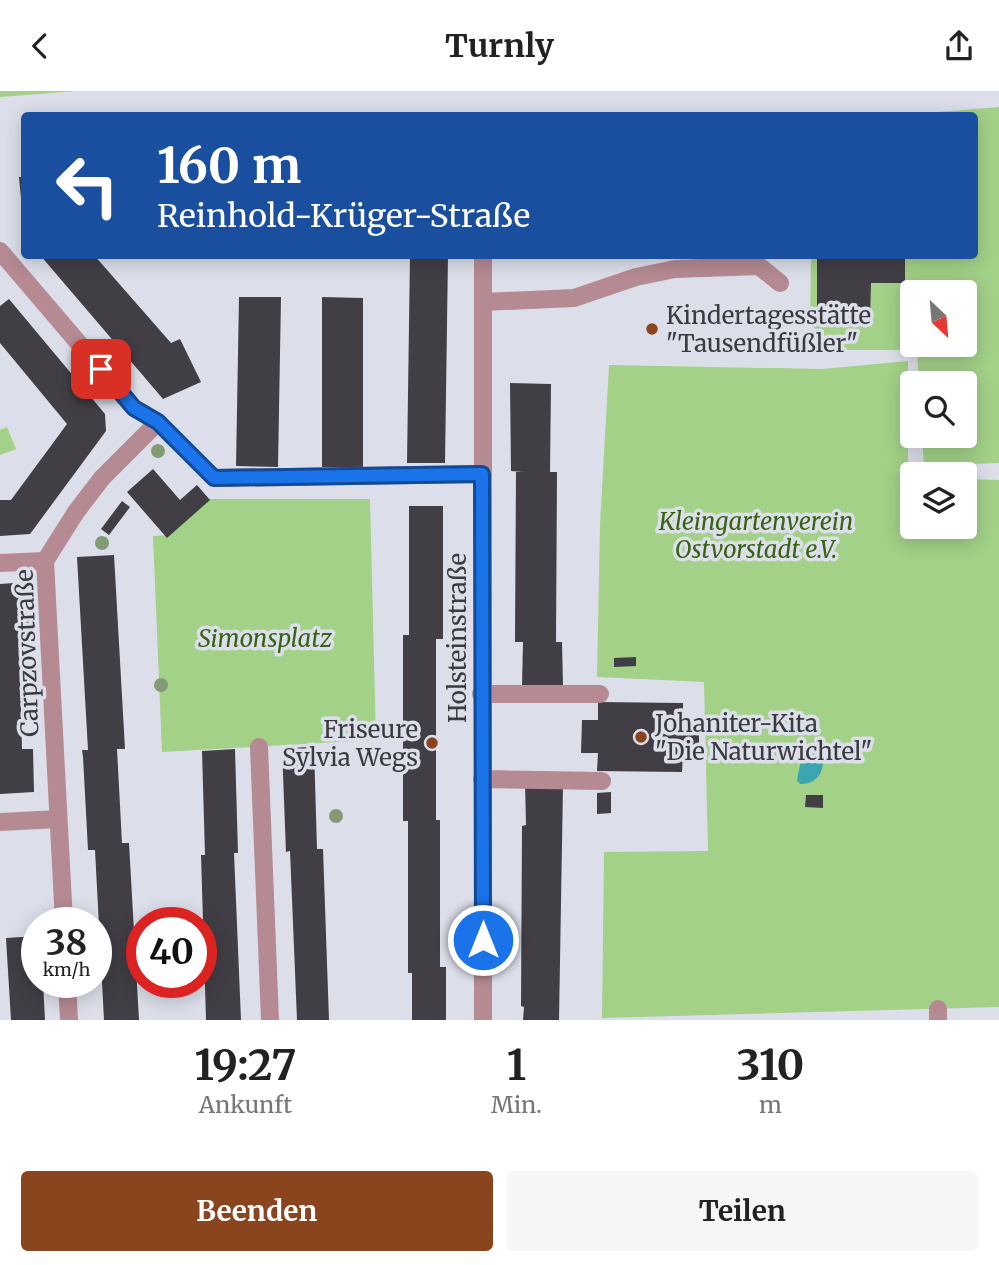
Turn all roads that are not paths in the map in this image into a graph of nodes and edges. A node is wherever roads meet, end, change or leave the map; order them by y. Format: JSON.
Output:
{"nodes":[{"id":1,"x":0,"y":251,"type":"edge"},
{"id":2,"x":483,"y":259,"type":"edge"},
{"id":3,"x":779,"y":283,"type":"dead end"},
{"id":4,"x":483,"y":302,"type":"junction"},
{"id":5,"x":158,"y":422,"type":"junction"},
{"id":6,"x":482,"y":474,"type":"junction"},
{"id":7,"x":45,"y":561,"type":"junction"},
{"id":8,"x":0,"y":563,"type":"edge"},
{"id":9,"x":481,"y":694,"type":"junction"},
{"id":10,"x":600,"y":694,"type":"dead end"},
{"id":11,"x":259,"y":747,"type":"dead end"},
{"id":12,"x":482,"y":779,"type":"junction"},
{"id":13,"x":602,"y":781,"type":"dead end"},
{"id":14,"x":58,"y":819,"type":"junction"},
{"id":15,"x":0,"y":822,"type":"edge"},
{"id":16,"x":63,"y":907,"type":"edge"},
{"id":17,"x":68,"y":998,"type":"edge"},
{"id":18,"x":69,"y":1020,"type":"edge"},
{"id":19,"x":270,"y":1020,"type":"edge"},
{"id":20,"x":483,"y":1020,"type":"edge"}],
"edges":[{"from":1,"to":5,"type":"street"},
{"from":2,"to":4,"type":"street","name":"Holsteinstraße"},
{"from":3,"to":4,"type":"street"},
{"from":4,"to":6,"type":"street","name":"Holsteinstraße"},
{"from":5,"to":6,"type":"street"},
{"from":5,"to":7,"type":"street","name":"Carpzovstraße"},
{"from":6,"to":9,"type":"street","name":"Holsteinstraße"},
{"from":7,"to":8,"type":"street"},
{"from":7,"to":14,"type":"street","name":"Carpzovstraße"},
{"from":9,"to":10,"type":"street"},
{"from":9,"to":12,"type":"street","name":"Holsteinstraße"},
{"from":11,"to":19,"type":"street"},
{"from":12,"to":13,"type":"street"},
{"from":12,"to":20,"type":"street","name":"Holsteinstraße"},
{"from":14,"to":15,"type":"street"},
{"from":14,"to":16,"type":"street","name":"Carpzovstraße"},
{"from":17,"to":18,"type":"street"}]}
